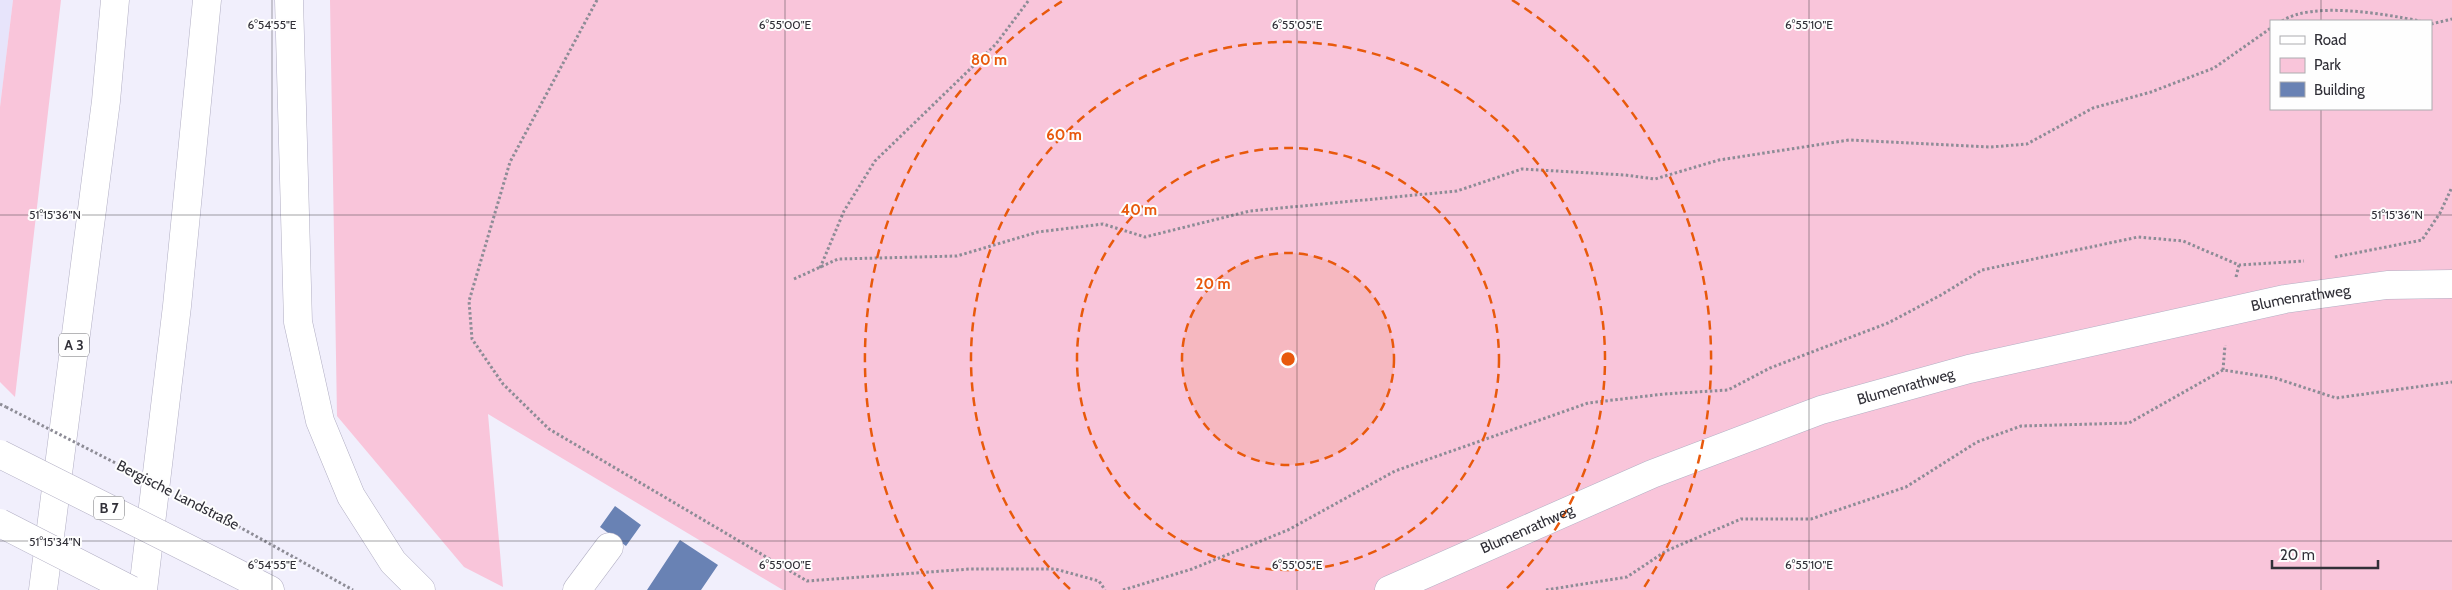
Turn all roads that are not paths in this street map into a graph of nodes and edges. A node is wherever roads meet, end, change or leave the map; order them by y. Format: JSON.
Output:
{"nodes":[{"id":1,"x":114,"y":0,"type":"edge"},
{"id":2,"x":207,"y":0,"type":"edge"},
{"id":3,"x":290,"y":0,"type":"edge"},
{"id":4,"x":2452,"y":284,"type":"edge"},
{"id":5,"x":0,"y":454,"type":"edge"},
{"id":6,"x":0,"y":523,"type":"edge"},
{"id":7,"x":609,"y":547,"type":"dead end"},
{"id":8,"x":42,"y":590,"type":"edge"},
{"id":9,"x":131,"y":590,"type":"edge"},
{"id":10,"x":143,"y":590,"type":"edge"},
{"id":11,"x":270,"y":590,"type":"edge"},
{"id":12,"x":421,"y":590,"type":"edge"},
{"id":13,"x":577,"y":590,"type":"edge"},
{"id":14,"x":1389,"y":590,"type":"edge"}],
"edges":[{"from":1,"to":8,"type":"main road","number":"A 3"},
{"from":2,"to":10,"type":"main road"},
{"from":3,"to":12,"type":"main road"},
{"from":4,"to":14,"type":"main road","name":"Blumenrathweg"},
{"from":5,"to":11,"type":"main road","number":"B 7","bridge":true},
{"from":6,"to":9,"type":"main road","bridge":true},
{"from":7,"to":13,"type":"main road"}]}
